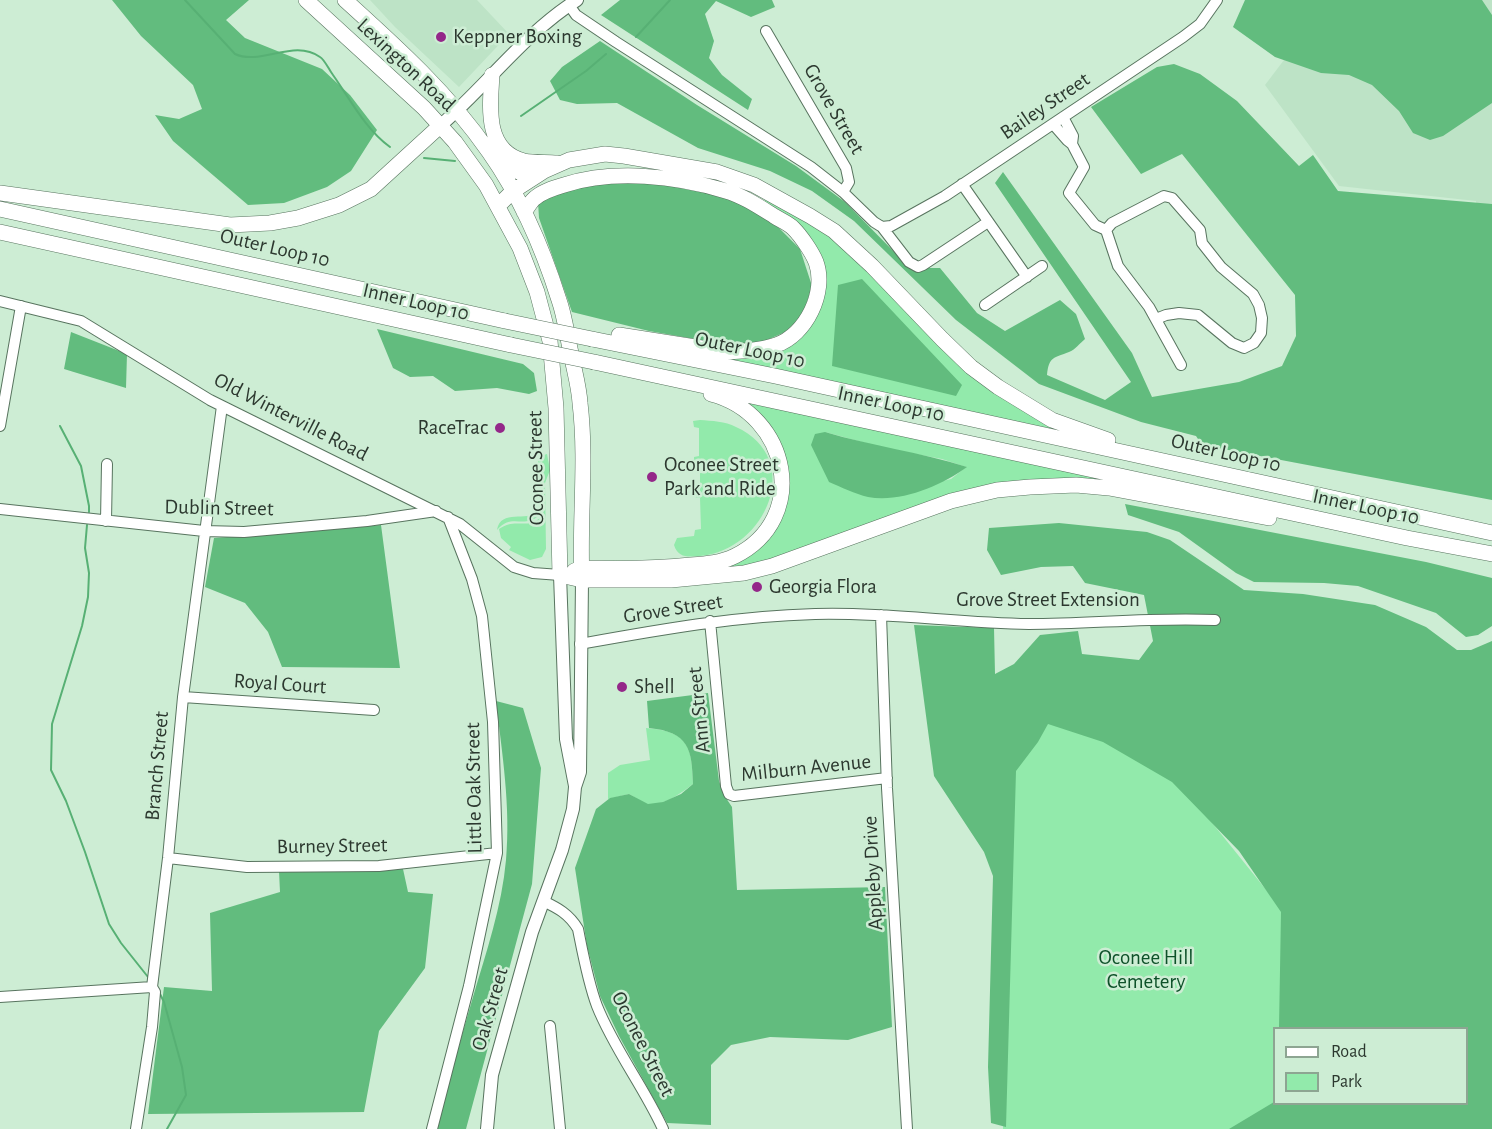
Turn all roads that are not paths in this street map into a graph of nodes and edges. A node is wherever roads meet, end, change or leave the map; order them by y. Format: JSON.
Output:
{"nodes":[{"id":1,"x":306,"y":0,"type":"edge"},
{"id":2,"x":345,"y":0,"type":"edge"},
{"id":3,"x":1217,"y":0,"type":"edge"},
{"id":4,"x":573,"y":3,"type":"edge"},
{"id":5,"x":766,"y":31,"type":"dead end"},
{"id":6,"x":488,"y":80,"type":"junction"},
{"id":7,"x":457,"y":111,"type":"junction"},
{"id":8,"x":1063,"y":117,"type":"junction"},
{"id":9,"x":1053,"y":124,"type":"junction"},
{"id":10,"x":441,"y":125,"type":"junction"},
{"id":11,"x":1071,"y":144,"type":"junction"},
{"id":12,"x":494,"y":159,"type":"junction"},
{"id":13,"x":560,"y":163,"type":"junction"},
{"id":14,"x":473,"y":165,"type":"joint"},
{"id":15,"x":543,"y":171,"type":"junction"},
{"id":16,"x":962,"y":184,"type":"junction"},
{"id":17,"x":513,"y":191,"type":"junction"},
{"id":18,"x":843,"y":192,"type":"junction"},
{"id":19,"x":0,"y":193,"type":"edge"},
{"id":20,"x":498,"y":206,"type":"junction"},
{"id":21,"x":0,"y":209,"type":"edge"},
{"id":22,"x":524,"y":212,"type":"junction"},
{"id":23,"x":988,"y":222,"type":"junction"},
{"id":24,"x":882,"y":227,"type":"junction"},
{"id":25,"x":1106,"y":230,"type":"junction"},
{"id":26,"x":0,"y":232,"type":"edge"},
{"id":27,"x":1042,"y":266,"type":"dead end"},
{"id":28,"x":1027,"y":277,"type":"junction"},
{"id":29,"x":0,"y":301,"type":"edge"},
{"id":30,"x":986,"y":304,"type":"dead end"},
{"id":31,"x":21,"y":306,"type":"junction"},
{"id":32,"x":1156,"y":320,"type":"junction"},
{"id":33,"x":592,"y":339,"type":"junction"},
{"id":34,"x":1181,"y":365,"type":"dead end"},
{"id":35,"x":672,"y":377,"type":"junction"},
{"id":36,"x":222,"y":406,"type":"junction"},
{"id":37,"x":0,"y":426,"type":"edge"},
{"id":38,"x":1155,"y":459,"type":"junction"},
{"id":39,"x":107,"y":464,"type":"dead end"},
{"id":40,"x":0,"y":509,"type":"edge"},
{"id":41,"x":436,"y":511,"type":"junction"},
{"id":42,"x":448,"y":518,"type":"junction"},
{"id":43,"x":106,"y":521,"type":"junction"},
{"id":44,"x":1334,"y":522,"type":"junction"},
{"id":45,"x":204,"y":531,"type":"junction"},
{"id":46,"x":1492,"y":532,"type":"edge"},
{"id":47,"x":582,"y":550,"type":"junction"},
{"id":48,"x":1492,"y":554,"type":"edge"},
{"id":49,"x":626,"y":568,"type":"junction"},
{"id":50,"x":581,"y":574,"type":"junction"},
{"id":51,"x":560,"y":575,"type":"junction"},
{"id":52,"x":880,"y":615,"type":"junction"},
{"id":53,"x":1215,"y":620,"type":"dead end"},
{"id":54,"x":710,"y":621,"type":"junction"},
{"id":55,"x":580,"y":644,"type":"junction"},
{"id":56,"x":183,"y":697,"type":"junction"},
{"id":57,"x":374,"y":710,"type":"dead end"},
{"id":58,"x":887,"y":778,"type":"junction"},
{"id":59,"x":575,"y":787,"type":"junction"},
{"id":60,"x":729,"y":794,"type":"joint"},
{"id":61,"x":497,"y":853,"type":"junction"},
{"id":62,"x":168,"y":858,"type":"junction"},
{"id":63,"x":543,"y":901,"type":"junction"},
{"id":64,"x":152,"y":987,"type":"junction"},
{"id":65,"x":0,"y":997,"type":"edge"},
{"id":66,"x":550,"y":1026,"type":"dead end"},
{"id":67,"x":135,"y":1129,"type":"edge"},
{"id":68,"x":432,"y":1129,"type":"edge"},
{"id":69,"x":487,"y":1129,"type":"edge"},
{"id":70,"x":560,"y":1129,"type":"edge"},
{"id":71,"x":663,"y":1129,"type":"edge"},
{"id":72,"x":907,"y":1129,"type":"edge"}],
"edges":[{"from":1,"to":10,"type":"highway","name":"Lexington Road"},
{"from":2,"to":7,"type":"highway","name":"Lexington Road"},
{"from":3,"to":8,"type":"street","name":"Bailey Street"},
{"from":4,"to":6,"type":"main road"},
{"from":4,"to":18,"type":"street"},
{"from":5,"to":18,"type":"street","name":"Grove Street"},
{"from":6,"to":7,"type":"main road"},
{"from":6,"to":12,"type":"highway"},
{"from":6,"to":13,"type":"highway"},
{"from":7,"to":10,"type":"main road"},
{"from":7,"to":12,"type":"highway","name":"Lexington Road"},
{"from":8,"to":9,"type":"street","name":"Bailey Street"},
{"from":8,"to":11,"type":"street"},
{"from":9,"to":11,"type":"street"},
{"from":9,"to":16,"type":"street","name":"Bailey Street"},
{"from":10,"to":14,"type":"highway","name":"Lexington Road"},
{"from":10,"to":19,"type":"highway"},
{"from":11,"to":25,"type":"street"},
{"from":12,"to":15,"type":"highway"},
{"from":12,"to":17,"type":"highway","name":"Oconee Street"},
{"from":13,"to":15,"type":"highway"},
{"from":13,"to":38,"type":"highway"},
{"from":14,"to":20,"type":"highway","name":"Oconee Street"},
{"from":15,"to":17,"type":"highway"},
{"from":16,"to":23,"type":"street"},
{"from":16,"to":24,"type":"street","name":"Bailey Street"},
{"from":17,"to":20,"type":"highway"},
{"from":17,"to":22,"type":"highway","name":"Oconee Street"},
{"from":18,"to":24,"type":"street"},
{"from":20,"to":51,"type":"highway","name":"Oconee Street"},
{"from":21,"to":33,"type":"highway","name":"Outer Loop 10","bridge":true},
{"from":22,"to":33,"type":"highway"},
{"from":22,"to":47,"type":"highway","name":"Oconee Street"},
{"from":23,"to":24,"type":"street"},
{"from":23,"to":28,"type":"street"},
{"from":25,"to":32,"type":"street"},
{"from":25,"to":32,"type":"street"},
{"from":26,"to":35,"type":"highway","name":"Inner Loop 10","bridge":true},
{"from":27,"to":28,"type":"street"},
{"from":28,"to":30,"type":"street"},
{"from":29,"to":31,"type":"street","name":"Old Winterville Road"},
{"from":31,"to":36,"type":"street","name":"Old Winterville Road"},
{"from":31,"to":37,"type":"street"},
{"from":32,"to":34,"type":"street"},
{"from":33,"to":38,"type":"highway","name":"Outer Loop 10"},
{"from":35,"to":44,"type":"highway","name":"Inner Loop 10"},
{"from":35,"to":49,"type":"highway"},
{"from":36,"to":41,"type":"street","name":"Old Winterville Road"},
{"from":36,"to":45,"type":"street","name":"Branch Street"},
{"from":38,"to":46,"type":"highway","name":"Outer Loop 10"},
{"from":39,"to":43,"type":"street"},
{"from":40,"to":43,"type":"street","name":"Dublin Street"},
{"from":41,"to":42,"type":"street","name":"Old Winterville Road"},
{"from":41,"to":45,"type":"street","name":"Dublin Street"},
{"from":42,"to":51,"type":"street","name":"Old Winterville Road"},
{"from":42,"to":61,"type":"street","name":"Little Oak Street"},
{"from":43,"to":45,"type":"street","name":"Dublin Street"},
{"from":44,"to":48,"type":"highway","name":"Inner Loop 10"},
{"from":44,"to":50,"type":"highway"},
{"from":45,"to":56,"type":"street","name":"Branch Street"},
{"from":47,"to":49,"type":"highway"},
{"from":47,"to":50,"type":"highway","name":"Oconee Street"},
{"from":49,"to":50,"type":"highway"},
{"from":50,"to":51,"type":"highway"},
{"from":50,"to":55,"type":"main road","name":"Oconee Street"},
{"from":51,"to":59,"type":"main road","name":"Oconee Street"},
{"from":52,"to":53,"type":"street","name":"Grove Street Extension"},
{"from":52,"to":54,"type":"street","name":"Grove Street"},
{"from":52,"to":58,"type":"street","name":"Appleby Drive"},
{"from":54,"to":55,"type":"street","name":"Grove Street"},
{"from":54,"to":60,"type":"street","name":"Ann Street"},
{"from":55,"to":59,"type":"main road","name":"Oconee Street"},
{"from":56,"to":57,"type":"street","name":"Royal Court"},
{"from":56,"to":62,"type":"street","name":"Branch Street"},
{"from":58,"to":60,"type":"street","name":"Milburn Avenue"},
{"from":58,"to":72,"type":"street","name":"Appleby Drive"},
{"from":59,"to":63,"type":"main road","name":"Oconee Street"},
{"from":61,"to":62,"type":"street","name":"Burney Street"},
{"from":61,"to":68,"type":"street","name":"Little Oak Street"},
{"from":62,"to":64,"type":"street","name":"Branch Street"},
{"from":63,"to":69,"type":"main road","name":"Oak Street"},
{"from":63,"to":71,"type":"street","name":"Oconee Street"},
{"from":64,"to":65,"type":"street"},
{"from":64,"to":67,"type":"street","name":"Branch Street"},
{"from":66,"to":70,"type":"street"}]}
